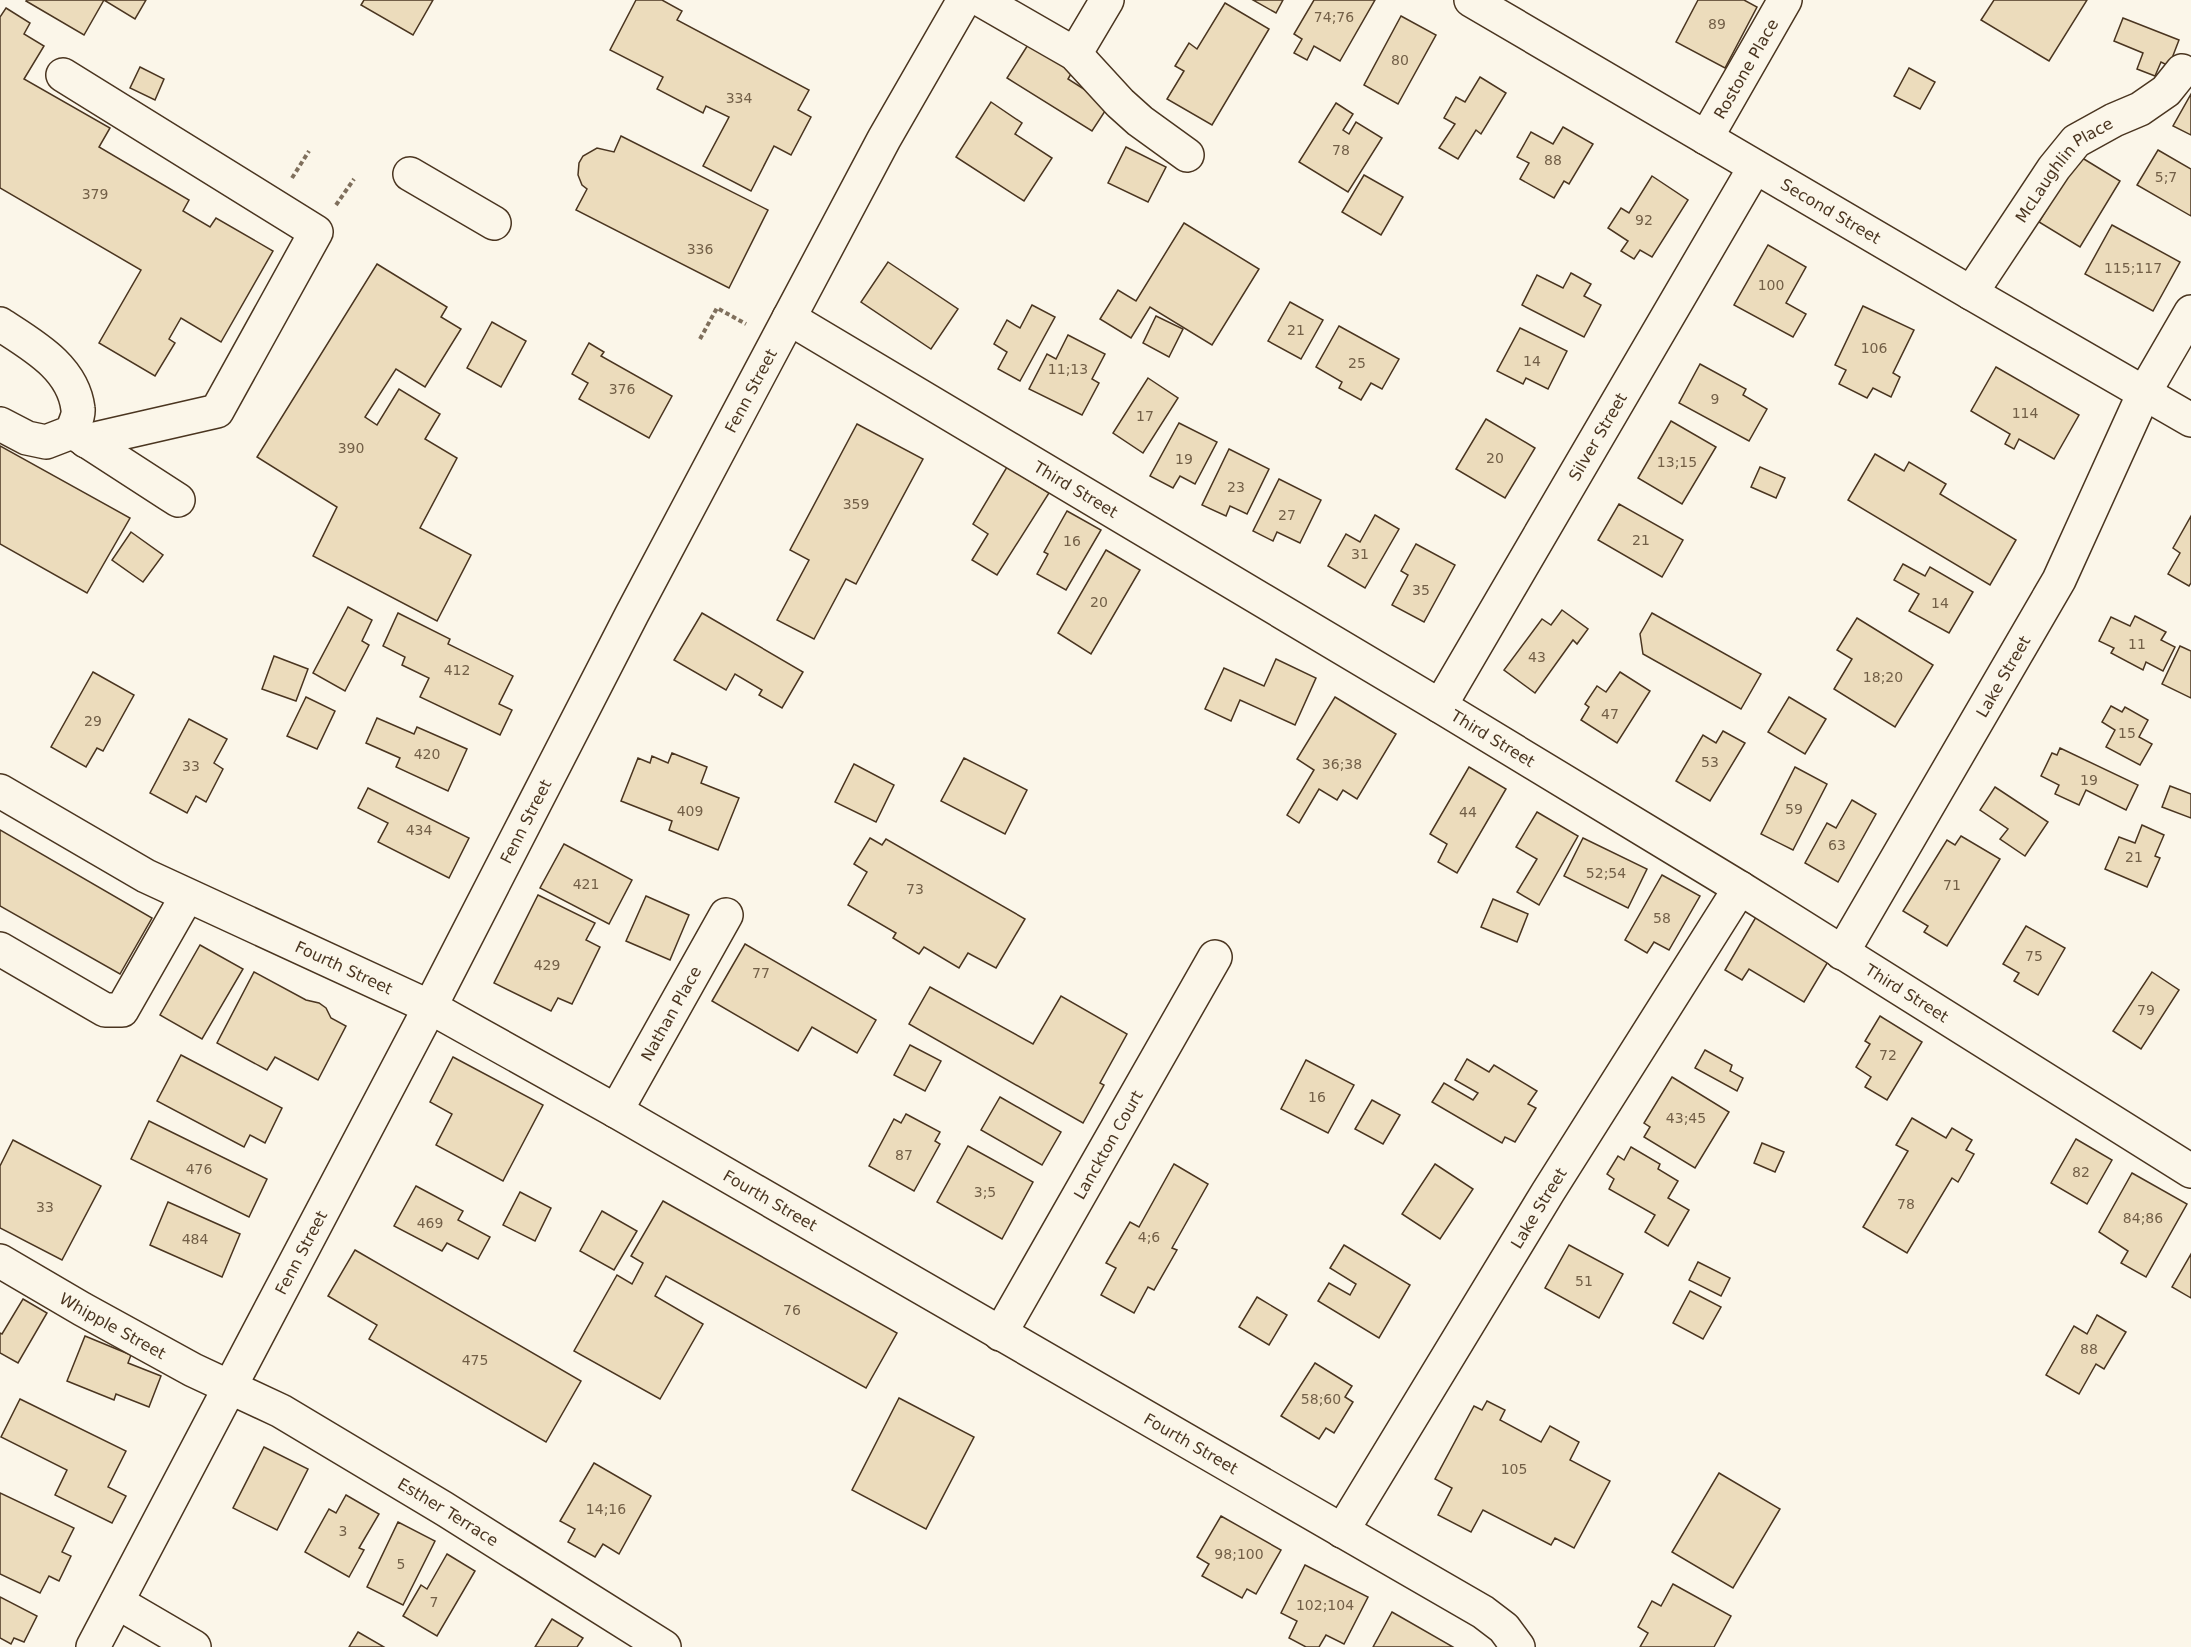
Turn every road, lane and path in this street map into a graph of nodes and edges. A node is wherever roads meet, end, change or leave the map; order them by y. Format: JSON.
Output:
{"nodes":[{"id":1,"x":964,"y":0,"type":"edge"},
{"id":2,"x":981,"y":0,"type":"edge"},
{"id":3,"x":1107,"y":0,"type":"edge"},
{"id":4,"x":1471,"y":0,"type":"edge"},
{"id":5,"x":1785,"y":0,"type":"edge"},
{"id":6,"x":1075,"y":54,"type":"junction"},
{"id":7,"x":2182,"y":71,"type":"dead end"},
{"id":8,"x":63,"y":75,"type":"dead end"},
{"id":9,"x":1706,"y":138,"type":"junction"},
{"id":10,"x":1187,"y":155,"type":"dead end"},
{"id":11,"x":1755,"y":167,"type":"junction"},
{"id":12,"x":410,"y":174,"type":"dead end"},
{"id":13,"x":494,"y":223,"type":"dead end"},
{"id":14,"x":1971,"y":293,"type":"junction"},
{"id":15,"x":2191,"y":312,"type":"edge"},
{"id":16,"x":789,"y":318,"type":"junction"},
{"id":17,"x":0,"y":324,"type":"edge"},
{"id":18,"x":749,"y":325,"type":"dead end"},
{"id":19,"x":700,"y":339,"type":"dead end"},
{"id":20,"x":2144,"y":393,"type":"junction"},
{"id":21,"x":2191,"y":420,"type":"edge"},
{"id":22,"x":0,"y":424,"type":"edge"},
{"id":23,"x":79,"y":436,"type":"junction"},
{"id":24,"x":178,"y":500,"type":"dead end"},
{"id":25,"x":1440,"y":706,"type":"junction"},
{"id":26,"x":0,"y":791,"type":"edge"},
{"id":27,"x":1740,"y":888,"type":"junction"},
{"id":28,"x":187,"y":896,"type":"junction"},
{"id":29,"x":726,"y":915,"type":"dead end"},
{"id":30,"x":0,"y":949,"type":"edge"},
{"id":31,"x":1842,"y":952,"type":"junction"},
{"id":32,"x":1215,"y":957,"type":"dead end"},
{"id":33,"x":430,"y":1007,"type":"junction"},
{"id":34,"x":616,"y":1111,"type":"junction"},
{"id":35,"x":2191,"y":1171,"type":"edge"},
{"id":36,"x":0,"y":1261,"type":"edge"},
{"id":37,"x":1000,"y":1334,"type":"junction"},
{"id":38,"x":229,"y":1386,"type":"junction"},
{"id":39,"x":1342,"y":1531,"type":"junction"},
{"id":40,"x":117,"y":1602,"type":"junction"},
{"id":41,"x":93,"y":1647,"type":"edge"},
{"id":42,"x":194,"y":1647,"type":"edge"},
{"id":43,"x":664,"y":1647,"type":"edge"},
{"id":44,"x":1518,"y":1647,"type":"edge"}],
"edges":[{"from":1,"to":16,"type":"street","name":"Fenn Street"},
{"from":2,"to":6,"type":"street"},
{"from":3,"to":6,"type":"street"},
{"from":4,"to":9,"type":"street","name":"Second Street"},
{"from":5,"to":9,"type":"street","name":"Rostone Place"},
{"from":6,"to":10,"type":"street"},
{"from":7,"to":14,"type":"street","name":"McLaughlin Place"},
{"from":8,"to":23,"type":"street"},
{"from":9,"to":11,"type":"street","name":"Second Street"},
{"from":11,"to":14,"type":"street","name":"Second Street"},
{"from":11,"to":25,"type":"street","name":"Silver Street"},
{"from":12,"to":13,"type":"street"},
{"from":14,"to":20,"type":"street","name":"Second Street"},
{"from":15,"to":20,"type":"street","name":"Lake Street"},
{"from":16,"to":25,"type":"street","name":"Third Street"},
{"from":16,"to":33,"type":"street","name":"Fenn Street"},
{"from":17,"to":23,"type":"street"},
{"from":18,"to":19,"type":"path"},
{"from":20,"to":21,"type":"street","name":"Second Street"},
{"from":20,"to":31,"type":"street","name":"Lake Street"},
{"from":22,"to":23,"type":"street"},
{"from":23,"to":24,"type":"street"},
{"from":25,"to":27,"type":"street","name":"Third Street"},
{"from":26,"to":28,"type":"street","name":"Fourth Street"},
{"from":27,"to":31,"type":"street","name":"Third Street"},
{"from":27,"to":39,"type":"street","name":"Lake Street"},
{"from":28,"to":30,"type":"street"},
{"from":28,"to":33,"type":"street","name":"Fourth Street"},
{"from":29,"to":34,"type":"street","name":"Nathan Place"},
{"from":31,"to":35,"type":"street","name":"Third Street"},
{"from":32,"to":37,"type":"street","name":"Lanckton Court"},
{"from":33,"to":34,"type":"street","name":"Fourth Street"},
{"from":33,"to":38,"type":"street","name":"Fenn Street"},
{"from":34,"to":37,"type":"street","name":"Fourth Street"},
{"from":36,"to":38,"type":"street","name":"Whipple Street"},
{"from":37,"to":39,"type":"street","name":"Fourth Street"},
{"from":38,"to":40,"type":"street","name":"Fenn Street"},
{"from":38,"to":43,"type":"street","name":"Esther Terrace"},
{"from":39,"to":44,"type":"street","name":"Fourth Street"},
{"from":40,"to":41,"type":"street","name":"Fenn Street"},
{"from":40,"to":42,"type":"street"}]}
